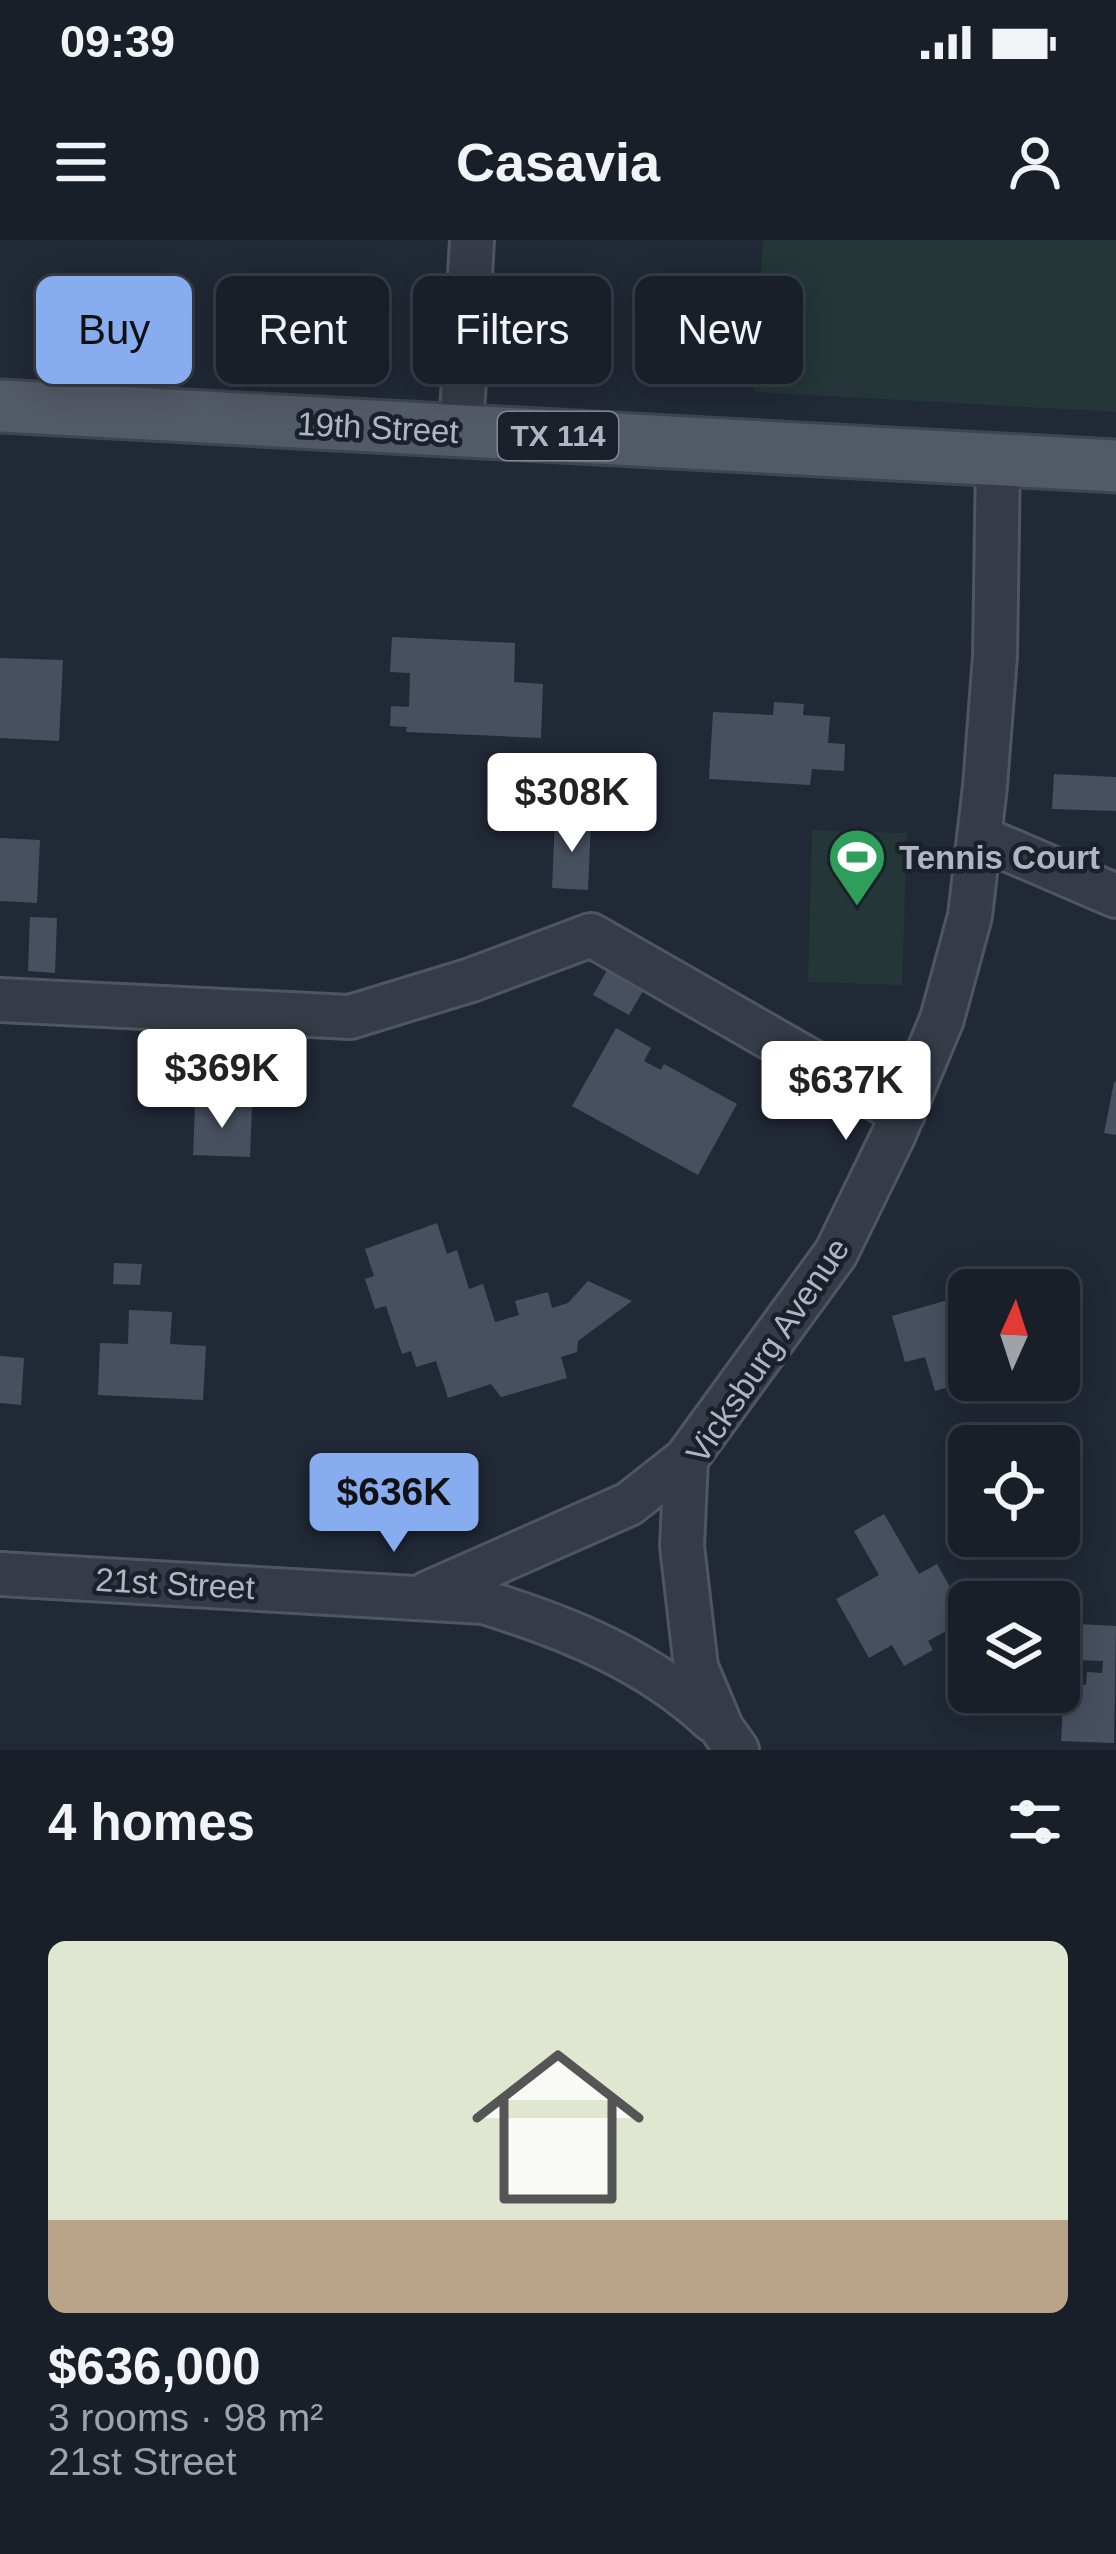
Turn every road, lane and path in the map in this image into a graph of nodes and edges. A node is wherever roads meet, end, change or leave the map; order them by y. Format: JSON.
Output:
{"nodes":[{"id":1,"x":472,"y":240,"type":"edge"},
{"id":2,"x":0,"y":406,"type":"edge"},
{"id":3,"x":461,"y":431,"type":"junction"},
{"id":4,"x":998,"y":459,"type":"junction"},
{"id":5,"x":1116,"y":466,"type":"edge"},
{"id":6,"x":979,"y":837,"type":"junction"},
{"id":7,"x":1116,"y":896,"type":"edge"},
{"id":8,"x":0,"y":1000,"type":"edge"},
{"id":9,"x":903,"y":1114,"type":"junction"},
{"id":10,"x":686,"y":1459,"type":"junction"},
{"id":11,"x":0,"y":1574,"type":"edge"},
{"id":12,"x":422,"y":1595,"type":"junction"},
{"id":13,"x":730,"y":1739,"type":"edge"}],
"edges":[{"from":1,"to":3,"type":"street"},
{"from":2,"to":3,"type":"main road","name":"19th Street","number":"TX 114"},
{"from":3,"to":4,"type":"main road","name":"19th Street","number":"TX 114"},
{"from":4,"to":5,"type":"main road","name":"19th Street","number":"TX 114"},
{"from":4,"to":6,"type":"street","name":"Vicksburg Avenue"},
{"from":6,"to":7,"type":"street"},
{"from":6,"to":9,"type":"street","name":"Vicksburg Avenue"},
{"from":8,"to":9,"type":"street"},
{"from":9,"to":10,"type":"street","name":"Vicksburg Avenue"},
{"from":10,"to":12,"type":"street","name":"21st Street"},
{"from":10,"to":13,"type":"street","name":"Vicksburg Avenue"},
{"from":11,"to":12,"type":"street","name":"21st Street"},
{"from":12,"to":13,"type":"street","name":"21st Street"}]}
